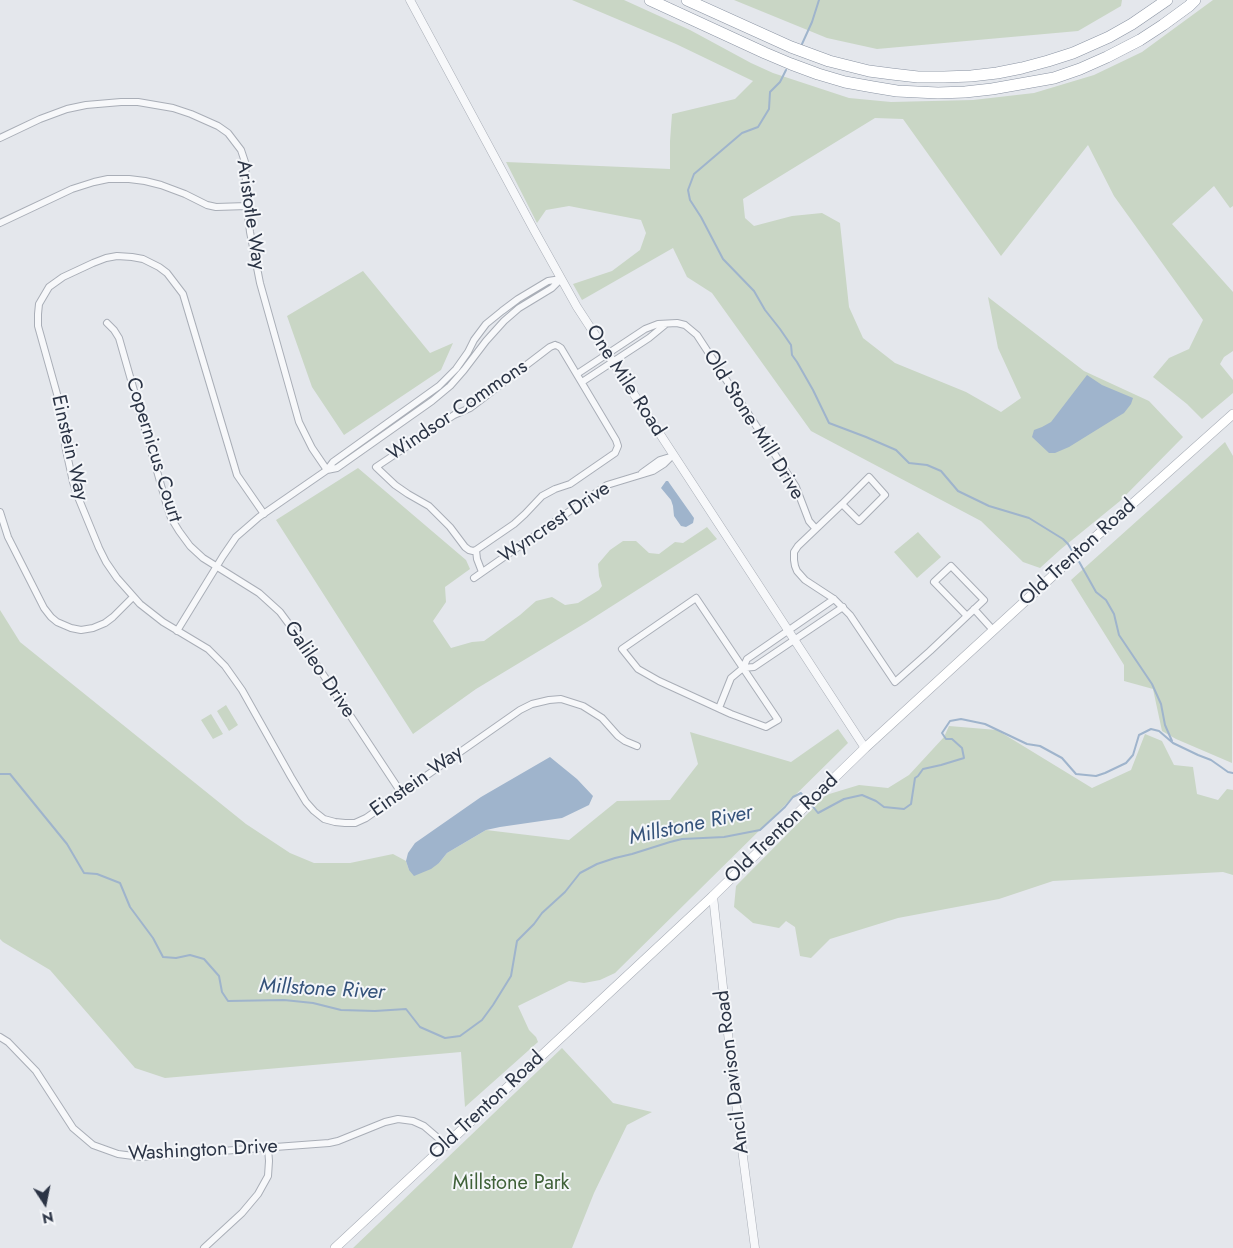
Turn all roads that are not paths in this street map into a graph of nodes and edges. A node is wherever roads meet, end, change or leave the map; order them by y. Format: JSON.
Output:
{"nodes":[{"id":1,"x":410,"y":0,"type":"edge"},
{"id":2,"x":650,"y":0,"type":"edge"},
{"id":3,"x":687,"y":0,"type":"edge"},
{"id":4,"x":1167,"y":0,"type":"edge"},
{"id":5,"x":1194,"y":2,"type":"edge"},
{"id":6,"x":0,"y":138,"type":"edge"},
{"id":7,"x":247,"y":206,"type":"junction"},
{"id":8,"x":0,"y":223,"type":"edge"},
{"id":9,"x":561,"y":279,"type":"junction"},
{"id":10,"x":107,"y":323,"type":"dead end"},
{"id":11,"x":666,"y":324,"type":"junction"},
{"id":12,"x":607,"y":354,"type":"junction"},
{"id":13,"x":612,"y":362,"type":"junction"},
{"id":14,"x":577,"y":374,"type":"junction"},
{"id":15,"x":582,"y":382,"type":"junction"},
{"id":16,"x":1233,"y":414,"type":"edge"},
{"id":17,"x":673,"y":455,"type":"junction"},
{"id":18,"x":327,"y":470,"type":"junction"},
{"id":19,"x":842,"y":504,"type":"junction"},
{"id":20,"x":0,"y":512,"type":"edge"},
{"id":21,"x":264,"y":514,"type":"junction"},
{"id":22,"x":816,"y":529,"type":"junction"},
{"id":23,"x":476,"y":550,"type":"junction"},
{"id":24,"x":217,"y":566,"type":"junction"},
{"id":25,"x":482,"y":572,"type":"junction"},
{"id":26,"x":474,"y":578,"type":"dead end"},
{"id":27,"x":133,"y":597,"type":"junction"},
{"id":28,"x":834,"y":599,"type":"junction"},
{"id":29,"x":843,"y":607,"type":"junction"},
{"id":30,"x":974,"y":609,"type":"junction"},
{"id":31,"x":967,"y":616,"type":"junction"},
{"id":32,"x":788,"y":630,"type":"junction"},
{"id":33,"x":993,"y":630,"type":"junction"},
{"id":34,"x":177,"y":631,"type":"junction"},
{"id":35,"x":795,"y":640,"type":"junction"},
{"id":36,"x":743,"y":668,"type":"junction"},
{"id":37,"x":719,"y":708,"type":"junction"},
{"id":38,"x":637,"y":746,"type":"dead end"},
{"id":39,"x":865,"y":748,"type":"junction"},
{"id":40,"x":402,"y":794,"type":"junction"},
{"id":41,"x":713,"y":896,"type":"junction"},
{"id":42,"x":0,"y":1037,"type":"edge"},
{"id":43,"x":445,"y":1144,"type":"junction"},
{"id":44,"x":268,"y":1148,"type":"junction"},
{"id":45,"x":204,"y":1248,"type":"edge"},
{"id":46,"x":335,"y":1248,"type":"edge"},
{"id":47,"x":754,"y":1248,"type":"edge"}],
"edges":[{"from":1,"to":9,"type":"street","name":"One Mile Road"},
{"from":2,"to":5,"type":"highway"},
{"from":3,"to":4,"type":"highway"},
{"from":6,"to":7,"type":"street","name":"Aristotle Way"},
{"from":7,"to":8,"type":"street"},
{"from":7,"to":18,"type":"street","name":"Aristotle Way"},
{"from":9,"to":12,"type":"street","name":"One Mile Road"},
{"from":9,"to":18,"type":"street"},
{"from":9,"to":18,"type":"street"},
{"from":10,"to":24,"type":"street","name":"Copernicus Court"},
{"from":11,"to":12,"type":"street","name":"Old Stone Mill Drive"},
{"from":11,"to":13,"type":"street"},
{"from":11,"to":22,"type":"street","name":"Old Stone Mill Drive"},
{"from":12,"to":13,"type":"street","name":"One Mile Road"},
{"from":12,"to":14,"type":"street"},
{"from":13,"to":15,"type":"street"},
{"from":13,"to":17,"type":"street","name":"One Mile Road"},
{"from":14,"to":15,"type":"street","name":"Windsor Commons"},
{"from":14,"to":23,"type":"street","name":"Windsor Commons"},
{"from":15,"to":23,"type":"street","name":"Windsor Commons"},
{"from":16,"to":33,"type":"main road","name":"Old Trenton Road"},
{"from":17,"to":25,"type":"street","name":"Wyncrest Drive"},
{"from":17,"to":32,"type":"street","name":"One Mile Road"},
{"from":18,"to":21,"type":"street"},
{"from":19,"to":19,"type":"street"},
{"from":19,"to":22,"type":"street"},
{"from":20,"to":27,"type":"street"},
{"from":21,"to":24,"type":"street"},
{"from":21,"to":27,"type":"street","name":"Einstein Way"},
{"from":22,"to":28,"type":"street"},
{"from":23,"to":25,"type":"street"},
{"from":24,"to":34,"type":"street"},
{"from":24,"to":40,"type":"street","name":"Galileo Drive"},
{"from":25,"to":26,"type":"street","name":"Wyncrest Drive"},
{"from":27,"to":34,"type":"street","name":"Einstein Way"},
{"from":28,"to":29,"type":"street"},
{"from":28,"to":32,"type":"street"},
{"from":29,"to":31,"type":"street"},
{"from":29,"to":35,"type":"street"},
{"from":30,"to":31,"type":"street"},
{"from":30,"to":31,"type":"street"},
{"from":30,"to":33,"type":"street"},
{"from":32,"to":35,"type":"street","name":"One Mile Road"},
{"from":32,"to":36,"type":"street"},
{"from":33,"to":39,"type":"main road","name":"Old Trenton Road"},
{"from":34,"to":40,"type":"street","name":"Einstein Way"},
{"from":35,"to":36,"type":"street"},
{"from":35,"to":39,"type":"street","name":"One Mile Road"},
{"from":36,"to":37,"type":"street"},
{"from":36,"to":37,"type":"street"},
{"from":36,"to":37,"type":"street"},
{"from":38,"to":40,"type":"street","name":"Einstein Way"},
{"from":39,"to":41,"type":"main road","name":"Old Trenton Road"},
{"from":41,"to":43,"type":"main road","name":"Old Trenton Road"},
{"from":41,"to":47,"type":"street","name":"Ancil Davison Road"},
{"from":42,"to":44,"type":"street","name":"Washington Drive"},
{"from":43,"to":44,"type":"street","name":"Washington Drive"},
{"from":43,"to":46,"type":"main road","name":"Old Trenton Road"},
{"from":44,"to":45,"type":"street"}]}
